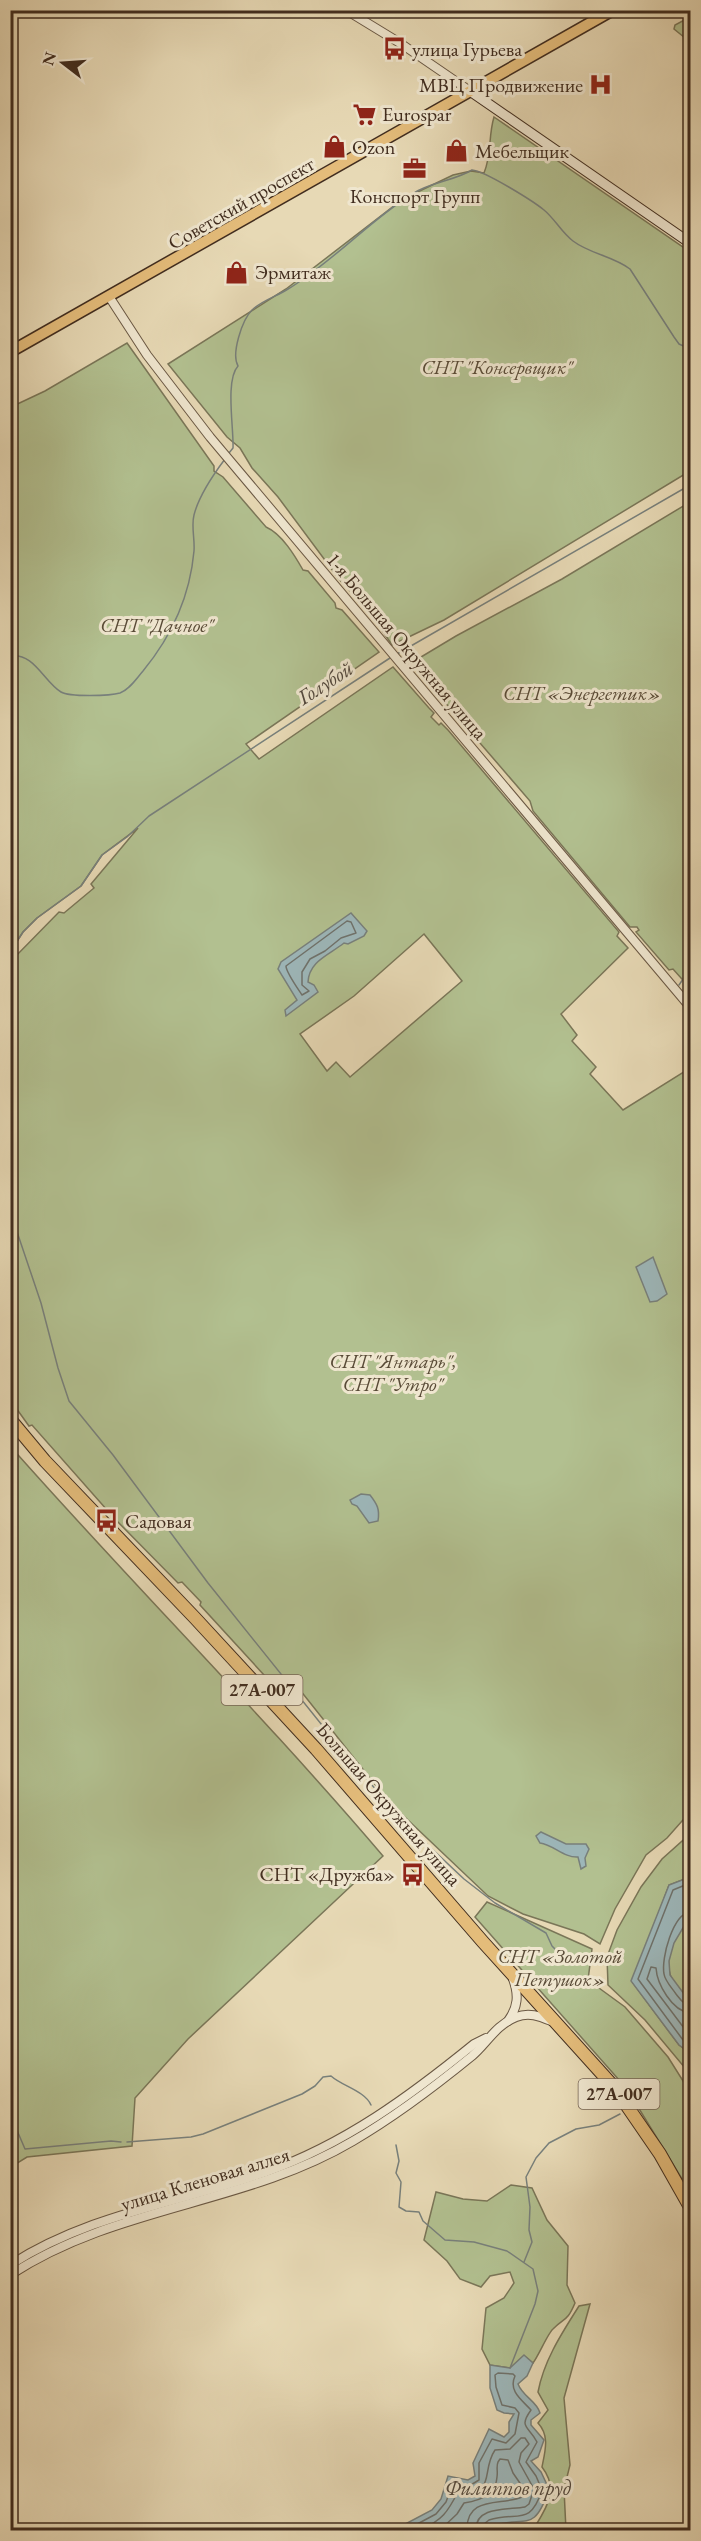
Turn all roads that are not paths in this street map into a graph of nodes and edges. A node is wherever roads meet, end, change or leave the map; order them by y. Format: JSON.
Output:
{"nodes":[{"id":1,"x":346,"y":10,"type":"edge"},
{"id":2,"x":613,"y":10,"type":"edge"},
{"id":3,"x":470,"y":91,"type":"junction"},
{"id":4,"x":690,"y":243,"type":"edge"},
{"id":5,"x":110,"y":298,"type":"junction"},
{"id":6,"x":10,"y":352,"type":"edge"},
{"id":7,"x":690,"y":1007,"type":"edge"},
{"id":8,"x":10,"y":1419,"type":"edge"},
{"id":9,"x":507,"y":1968,"type":"junction"},
{"id":10,"x":507,"y":2021,"type":"junction"},
{"id":11,"x":557,"y":2024,"type":"junction"},
{"id":12,"x":487,"y":2038,"type":"junction"},
{"id":13,"x":690,"y":2207,"type":"edge"},
{"id":14,"x":10,"y":2265,"type":"edge"},
{"id":15,"x":10,"y":2275,"type":"edge"}],
"edges":[{"from":1,"to":3,"type":"street"},
{"from":2,"to":3,"type":"main road","name":"Советский проспект"},
{"from":3,"to":4,"type":"main road"},
{"from":3,"to":5,"type":"main road","name":"Советский проспект"},
{"from":5,"to":6,"type":"main road","name":"Советский проспект"},
{"from":5,"to":7,"type":"street","name":"1-я Большая Окружная улица"},
{"from":8,"to":9,"type":"highway","name":"Большая Окружная улица","number":"27А-007"},
{"from":9,"to":10,"type":"street"},
{"from":9,"to":11,"type":"highway","name":"Большая Окружная улица","number":"27А-007"},
{"from":10,"to":11,"type":"street"},
{"from":10,"to":12,"type":"street","name":"улица Кленовая аллея"},
{"from":11,"to":13,"type":"highway","name":"Большая Окружная улица","number":"27А-007"},
{"from":12,"to":14,"type":"street","name":"улица Кленовая аллея"},
{"from":12,"to":15,"type":"street","name":"улица Кленовая аллея"}]}
